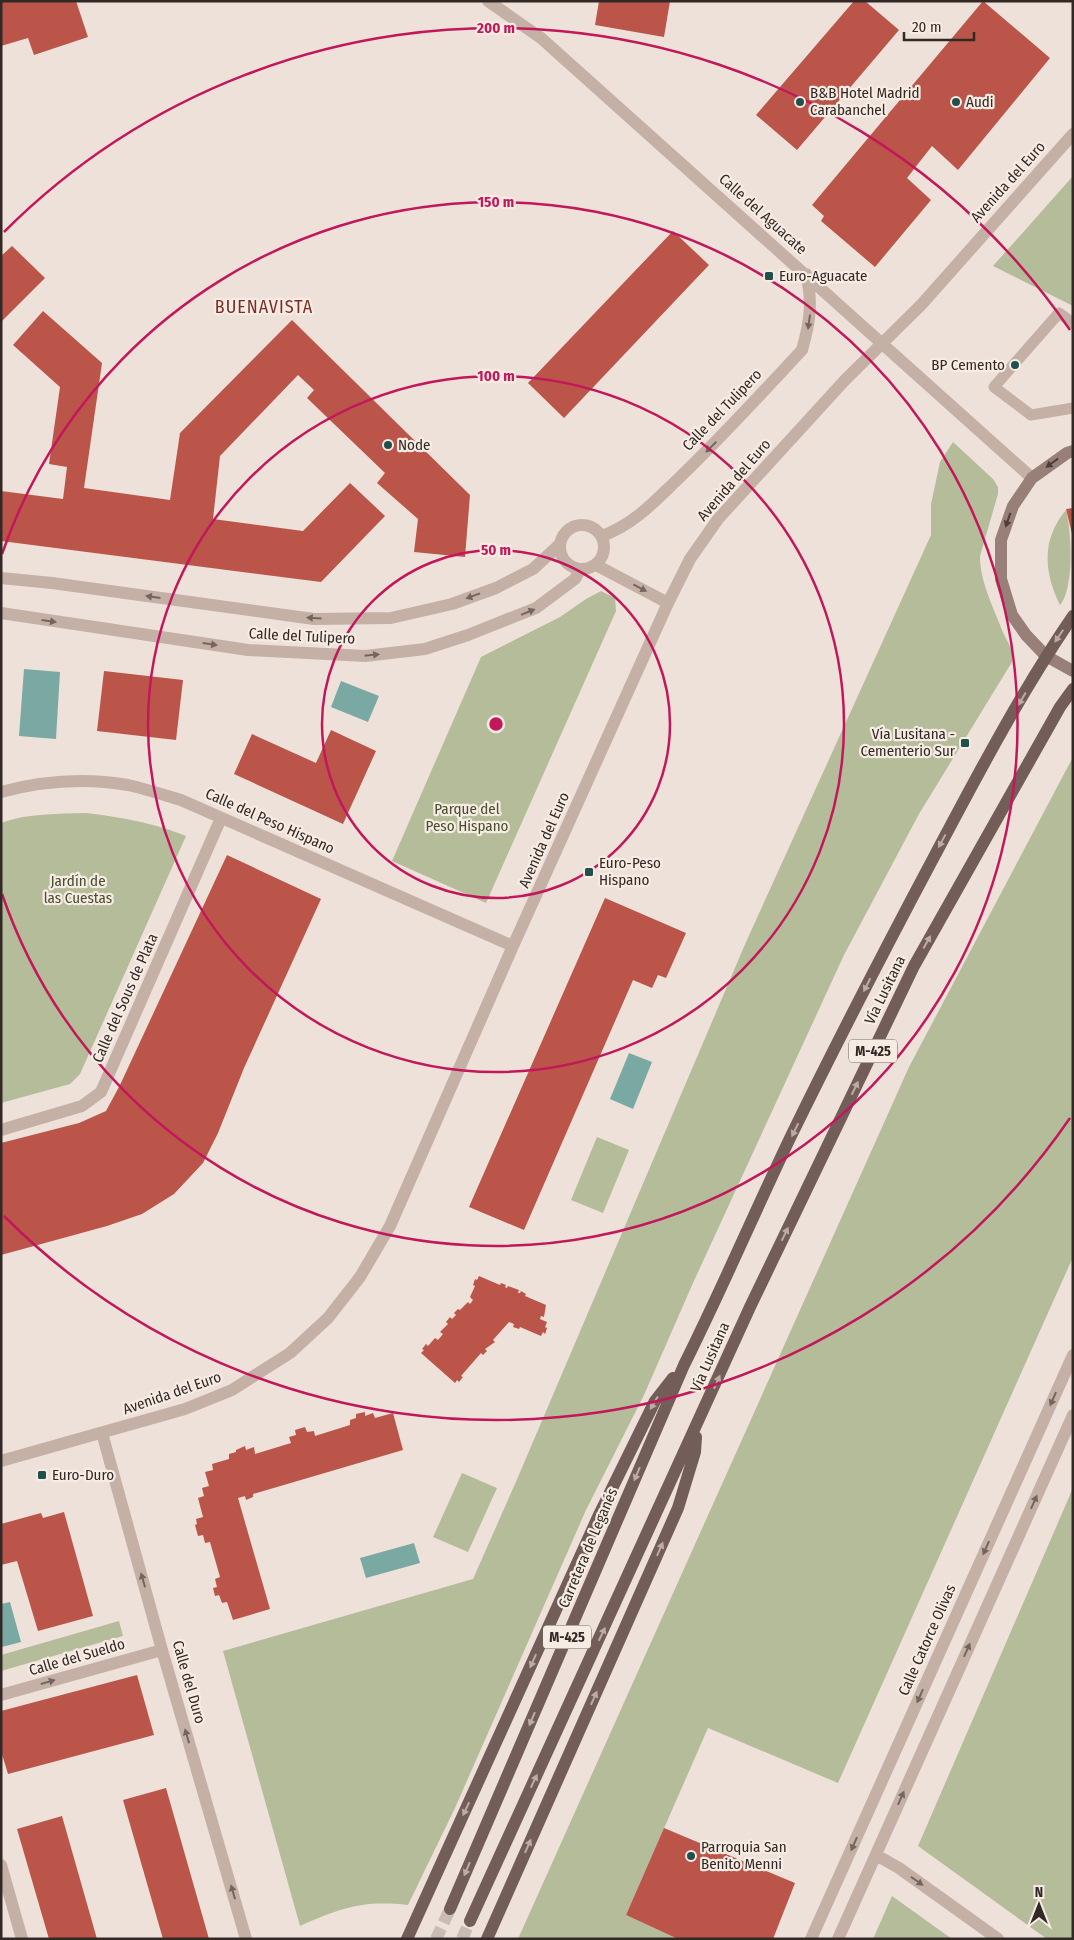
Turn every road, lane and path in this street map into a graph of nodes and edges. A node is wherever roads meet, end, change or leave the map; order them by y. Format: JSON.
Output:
{"nodes":[{"id":1,"x":488,"y":1,"type":"edge"},
{"id":2,"x":1073,"y":134,"type":"edge"},
{"id":3,"x":806,"y":274,"type":"junction"},
{"id":4,"x":1073,"y":323,"type":"edge"},
{"id":5,"x":883,"y":342,"type":"junction"},
{"id":6,"x":1073,"y":408,"type":"edge"},
{"id":7,"x":1073,"y":451,"type":"edge"},
{"id":8,"x":1032,"y":478,"type":"junction"},
{"id":9,"x":602,"y":536,"type":"junction"},
{"id":10,"x":559,"y":545,"type":"junction"},
{"id":11,"x":596,"y":565,"type":"junction"},
{"id":12,"x":580,"y":570,"type":"junction"},
{"id":13,"x":1,"y":578,"type":"edge"},
{"id":14,"x":668,"y":603,"type":"junction"},
{"id":15,"x":1,"y":613,"type":"edge"},
{"id":16,"x":1073,"y":616,"type":"edge"},
{"id":17,"x":1046,"y":656,"type":"junction"},
{"id":18,"x":1073,"y":671,"type":"edge"},
{"id":19,"x":1073,"y":689,"type":"edge"},
{"id":20,"x":1,"y":792,"type":"edge"},
{"id":21,"x":221,"y":818,"type":"junction"},
{"id":22,"x":513,"y":946,"type":"junction"},
{"id":23,"x":1,"y":1130,"type":"edge"},
{"id":24,"x":1073,"y":1355,"type":"edge"},
{"id":25,"x":684,"y":1365,"type":"junction"},
{"id":26,"x":1073,"y":1415,"type":"edge"},
{"id":27,"x":697,"y":1426,"type":"junction"},
{"id":28,"x":102,"y":1433,"type":"junction"},
{"id":29,"x":1,"y":1461,"type":"edge"},
{"id":30,"x":162,"y":1650,"type":"junction"},
{"id":31,"x":1,"y":1696,"type":"edge"},
{"id":32,"x":876,"y":1855,"type":"junction"},
{"id":33,"x":1,"y":1865,"type":"edge"},
{"id":34,"x":4,"y":1886,"type":"edge"},
{"id":35,"x":450,"y":1909,"type":"tunnel mouth"},
{"id":36,"x":470,"y":1921,"type":"tunnel mouth"},
{"id":37,"x":22,"y":1939,"type":"edge"},
{"id":38,"x":246,"y":1939,"type":"edge"},
{"id":39,"x":407,"y":1939,"type":"edge"},
{"id":40,"x":487,"y":1939,"type":"edge"},
{"id":41,"x":811,"y":1939,"type":"edge"},
{"id":42,"x":838,"y":1939,"type":"edge"},
{"id":43,"x":998,"y":1939,"type":"edge"}],
"edges":[{"from":1,"to":3,"type":"street","name":"Calle del Aguacate"},
{"from":2,"to":5,"type":"street","name":"Avenida del Euro"},
{"from":3,"to":5,"type":"street","name":"Calle del Aguacate"},
{"from":3,"to":9,"type":"street","name":"Calle del Tulipero","one_way":true},
{"from":4,"to":6,"type":"lane"},
{"from":5,"to":8,"type":"street","name":"Calle del Aguacate"},
{"from":5,"to":14,"type":"street","name":"Avenida del Euro"},
{"from":7,"to":8,"type":"street","one_way":true},
{"from":8,"to":17,"type":"street","one_way":true},
{"from":9,"to":10,"type":"street"},
{"from":9,"to":11,"type":"street"},
{"from":10,"to":12,"type":"street"},
{"from":10,"to":13,"type":"street","name":"Calle del Tulipero","one_way":true},
{"from":11,"to":12,"type":"street"},
{"from":11,"to":14,"type":"street","one_way":true},
{"from":15,"to":12,"type":"street","name":"Calle del Tulipero","one_way":true},
{"from":14,"to":22,"type":"street","name":"Avenida del Euro"},
{"from":16,"to":17,"type":"main road","number":"M-425","one_way":true},
{"from":17,"to":18,"type":"street"},
{"from":17,"to":25,"type":"main road","name":"Vía Lusitana","number":"M-425","one_way":true},
{"from":27,"to":19,"type":"main road","name":"Vía Lusitana","number":"M-425","one_way":true},
{"from":20,"to":21,"type":"street","name":"Calle del Peso Hispano"},
{"from":21,"to":22,"type":"street","name":"Calle del Peso Hispano"},
{"from":21,"to":23,"type":"street","name":"Calle del Sous de Plata"},
{"from":22,"to":28,"type":"street","name":"Avenida del Euro"},
{"from":24,"to":41,"type":"street","name":"Calle Catorce Olivas","one_way":true},
{"from":25,"to":35,"type":"main road","name":"Carretera de Leganés","number":"M-425","one_way":true},
{"from":25,"to":39,"type":"main road","one_way":true},
{"from":32,"to":26,"type":"street","one_way":true},
{"from":36,"to":27,"type":"main road","number":"M-425","one_way":true},
{"from":40,"to":27,"type":"main road","one_way":true},
{"from":28,"to":29,"type":"street","name":"Avenida del Euro"},
{"from":30,"to":28,"type":"street","name":"Calle del Duro","one_way":true},
{"from":31,"to":30,"type":"street","name":"Calle del Sueldo","one_way":true},
{"from":38,"to":30,"type":"street","name":"Calle del Duro","one_way":true},
{"from":32,"to":42,"type":"street"},
{"from":32,"to":43,"type":"street","one_way":true},
{"from":33,"to":34,"type":"street"},
{"from":34,"to":37,"type":"street"}]}
